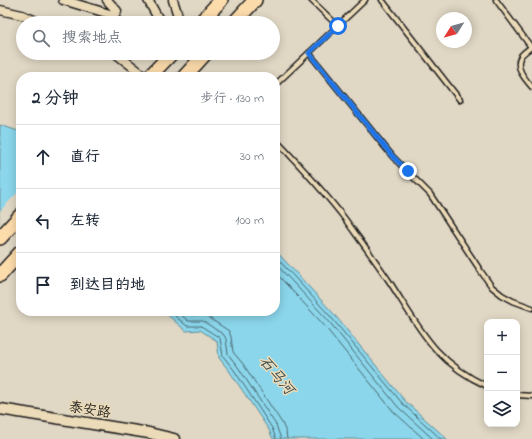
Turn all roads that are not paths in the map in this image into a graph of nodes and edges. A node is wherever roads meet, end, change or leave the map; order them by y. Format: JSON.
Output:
{"nodes":[{"id":1,"x":63,"y":0,"type":"edge"},
{"id":2,"x":107,"y":0,"type":"edge"},
{"id":3,"x":148,"y":0,"type":"edge"},
{"id":4,"x":173,"y":0,"type":"edge"},
{"id":5,"x":221,"y":0,"type":"edge"},
{"id":6,"x":255,"y":0,"type":"edge"},
{"id":7,"x":311,"y":0,"type":"edge"},
{"id":8,"x":365,"y":0,"type":"edge"},
{"id":9,"x":382,"y":0,"type":"edge"},
{"id":10,"x":496,"y":0,"type":"edge"},
{"id":11,"x":0,"y":10,"type":"edge"},
{"id":12,"x":24,"y":16,"type":"edge"},
{"id":13,"x":157,"y":16,"type":"edge"},
{"id":14,"x":178,"y":16,"type":"edge"},
{"id":15,"x":206,"y":16,"type":"edge"},
{"id":16,"x":240,"y":16,"type":"edge"},
{"id":17,"x":338,"y":26,"type":"junction"},
{"id":18,"x":309,"y":53,"type":"junction"},
{"id":19,"x":125,"y":60,"type":"edge"},
{"id":20,"x":165,"y":60,"type":"edge"},
{"id":21,"x":200,"y":60,"type":"edge"},
{"id":22,"x":141,"y":72,"type":"edge"},
{"id":23,"x":153,"y":72,"type":"edge"},
{"id":24,"x":189,"y":72,"type":"edge"},
{"id":25,"x":280,"y":80,"type":"edge"},
{"id":26,"x":532,"y":87,"type":"edge"},
{"id":27,"x":460,"y":100,"type":"dead end"},
{"id":28,"x":280,"y":145,"type":"edge"},
{"id":29,"x":16,"y":221,"type":"edge"},
{"id":30,"x":0,"y":238,"type":"edge"},
{"id":31,"x":16,"y":257,"type":"edge"},
{"id":32,"x":0,"y":275,"type":"edge"},
{"id":33,"x":532,"y":308,"type":"edge"},
{"id":34,"x":484,"y":385,"type":"edge"},
{"id":35,"x":520,"y":395,"type":"edge"},
{"id":36,"x":532,"y":396,"type":"edge"},
{"id":37,"x":0,"y":409,"type":"edge"},
{"id":38,"x":174,"y":439,"type":"edge"}],
"edges":[{"from":1,"to":2,"type":"street"},
{"from":3,"to":13,"type":"street"},
{"from":4,"to":14,"type":"street"},
{"from":5,"to":15,"type":"highway"},
{"from":6,"to":16,"type":"highway"},
{"from":7,"to":17,"type":"lane"},
{"from":8,"to":17,"type":"lane"},
{"from":9,"to":27,"type":"lane"},
{"from":10,"to":26,"type":"lane"},
{"from":11,"to":12,"type":"street"},
{"from":17,"to":18,"type":"lane"},
{"from":18,"to":25,"type":"lane"},
{"from":18,"to":33,"type":"lane"},
{"from":19,"to":22,"type":"street"},
{"from":20,"to":23,"type":"highway"},
{"from":21,"to":24,"type":"highway"},
{"from":28,"to":34,"type":"lane"},
{"from":29,"to":30,"type":"highway"},
{"from":31,"to":32,"type":"highway"},
{"from":35,"to":36,"type":"lane"},
{"from":37,"to":38,"type":"street","name":"泰安路"}]}
